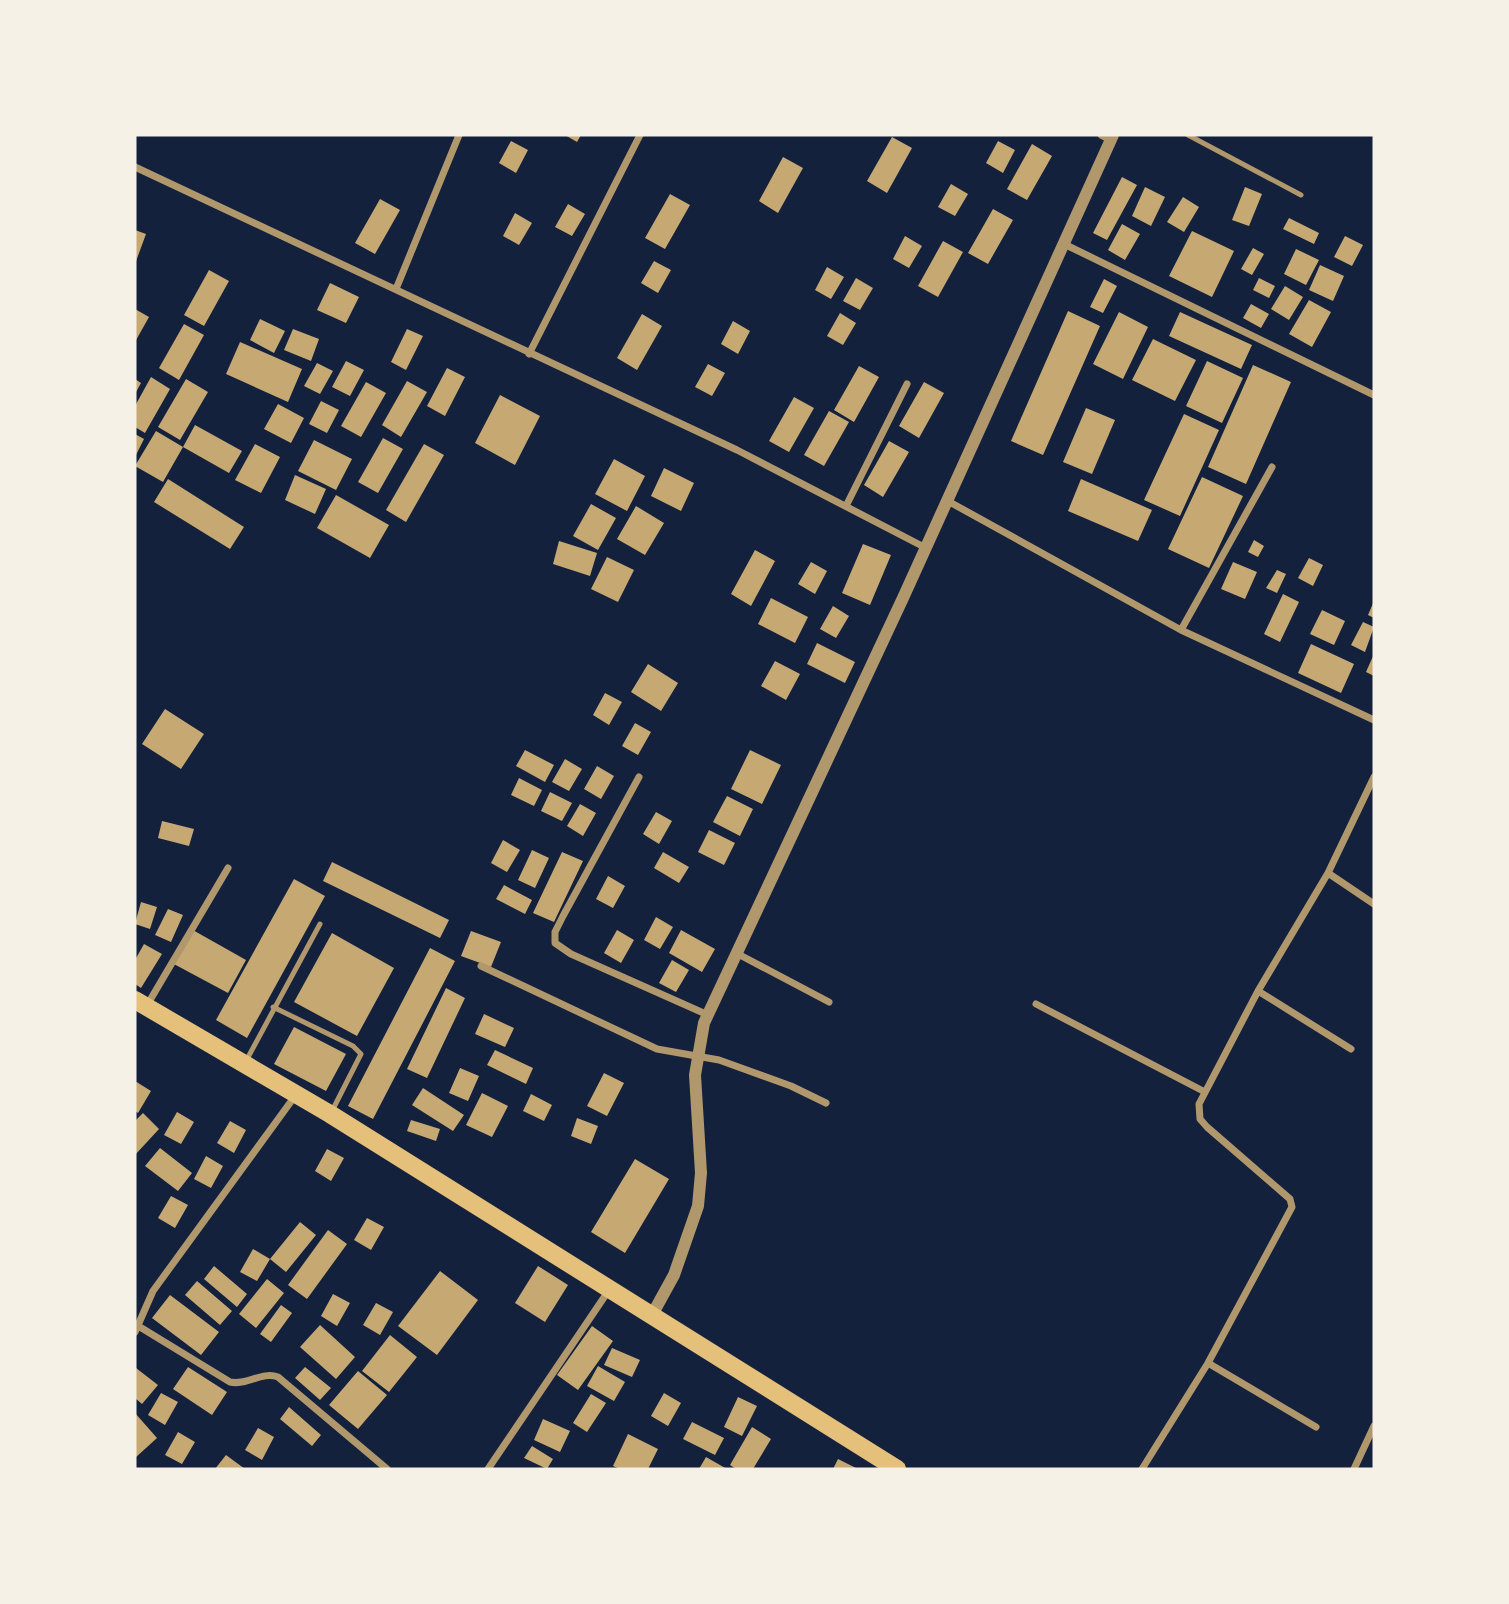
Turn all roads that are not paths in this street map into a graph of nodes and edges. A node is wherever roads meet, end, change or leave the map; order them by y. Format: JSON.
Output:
{"nodes":[{"id":1,"x":460,"y":135,"type":"edge"},
{"id":2,"x":640,"y":135,"type":"edge"},
{"id":3,"x":1188,"y":135,"type":"edge"},
{"id":4,"x":1108,"y":136,"type":"edge"},
{"id":5,"x":135,"y":167,"type":"edge"},
{"id":6,"x":1301,"y":195,"type":"dead end"},
{"id":7,"x":1064,"y":244,"type":"junction"},
{"id":8,"x":396,"y":289,"type":"junction"},
{"id":9,"x":529,"y":354,"type":"junction"},
{"id":10,"x":907,"y":384,"type":"dead end"},
{"id":11,"x":1374,"y":395,"type":"edge"},
{"id":12,"x":1272,"y":467,"type":"dead end"},
{"id":13,"x":946,"y":500,"type":"junction"},
{"id":14,"x":846,"y":506,"type":"junction"},
{"id":15,"x":926,"y":548,"type":"junction"},
{"id":16,"x":1181,"y":630,"type":"junction"},
{"id":17,"x":1374,"y":720,"type":"edge"},
{"id":18,"x":639,"y":777,"type":"dead end"},
{"id":19,"x":1374,"y":777,"type":"edge"},
{"id":20,"x":228,"y":868,"type":"dead end"},
{"id":21,"x":1328,"y":873,"type":"junction"},
{"id":22,"x":1374,"y":904,"type":"edge"},
{"id":23,"x":320,"y":924,"type":"dead end"},
{"id":24,"x":738,"y":954,"type":"junction"},
{"id":25,"x":481,"y":966,"type":"dead end"},
{"id":26,"x":1258,"y":991,"type":"junction"},
{"id":27,"x":829,"y":1002,"type":"dead end"},
{"id":28,"x":138,"y":1004,"type":"edge"},
{"id":29,"x":1037,"y":1004,"type":"dead end"},
{"id":30,"x":274,"y":1007,"type":"junction"},
{"id":31,"x":706,"y":1019,"type":"junction"},
{"id":32,"x":1350,"y":1049,"type":"dead end"},
{"id":33,"x":699,"y":1050,"type":"junction"},
{"id":34,"x":245,"y":1064,"type":"junction"},
{"id":35,"x":1205,"y":1093,"type":"junction"},
{"id":36,"x":296,"y":1094,"type":"junction"},
{"id":37,"x":826,"y":1103,"type":"dead end"},
{"id":38,"x":330,"y":1114,"type":"junction"},
{"id":39,"x":611,"y":1288,"type":"junction"},
{"id":40,"x":652,"y":1315,"type":"junction"},
{"id":41,"x":136,"y":1327,"type":"edge"},
{"id":42,"x":1208,"y":1363,"type":"junction"},
{"id":43,"x":1374,"y":1426,"type":"edge"},
{"id":44,"x":1316,"y":1427,"type":"dead end"},
{"id":45,"x":387,"y":1469,"type":"edge"},
{"id":46,"x":488,"y":1469,"type":"edge"},
{"id":47,"x":897,"y":1469,"type":"edge"},
{"id":48,"x":1142,"y":1469,"type":"edge"},
{"id":49,"x":1354,"y":1469,"type":"edge"}],
"edges":[{"from":1,"to":8,"type":"street"},
{"from":2,"to":9,"type":"street"},
{"from":3,"to":6,"type":"lane"},
{"from":4,"to":7,"type":"street"},
{"from":5,"to":8,"type":"street"},
{"from":7,"to":11,"type":"street"},
{"from":7,"to":13,"type":"street"},
{"from":8,"to":9,"type":"street"},
{"from":9,"to":14,"type":"street"},
{"from":10,"to":14,"type":"street"},
{"from":12,"to":16,"type":"street"},
{"from":13,"to":15,"type":"street"},
{"from":13,"to":16,"type":"street"},
{"from":14,"to":15,"type":"street"},
{"from":15,"to":24,"type":"street"},
{"from":16,"to":17,"type":"street"},
{"from":18,"to":31,"type":"street"},
{"from":19,"to":21,"type":"street"},
{"from":20,"to":28,"type":"street"},
{"from":21,"to":22,"type":"street"},
{"from":21,"to":26,"type":"street"},
{"from":23,"to":30,"type":"lane"},
{"from":24,"to":27,"type":"street"},
{"from":24,"to":31,"type":"street"},
{"from":25,"to":33,"type":"street"},
{"from":26,"to":32,"type":"street"},
{"from":26,"to":35,"type":"street"},
{"from":28,"to":34,"type":"main road"},
{"from":29,"to":35,"type":"street"},
{"from":30,"to":34,"type":"lane"},
{"from":30,"to":38,"type":"lane"},
{"from":31,"to":33,"type":"street"},
{"from":33,"to":37,"type":"street"},
{"from":33,"to":40,"type":"street"},
{"from":34,"to":36,"type":"main road"},
{"from":35,"to":42,"type":"street"},
{"from":36,"to":38,"type":"main road"},
{"from":36,"to":41,"type":"street"},
{"from":38,"to":39,"type":"main road"},
{"from":39,"to":40,"type":"main road"},
{"from":39,"to":46,"type":"street"},
{"from":40,"to":47,"type":"main road"},
{"from":41,"to":45,"type":"street"},
{"from":42,"to":44,"type":"street"},
{"from":42,"to":48,"type":"street"},
{"from":43,"to":49,"type":"street"}]}
